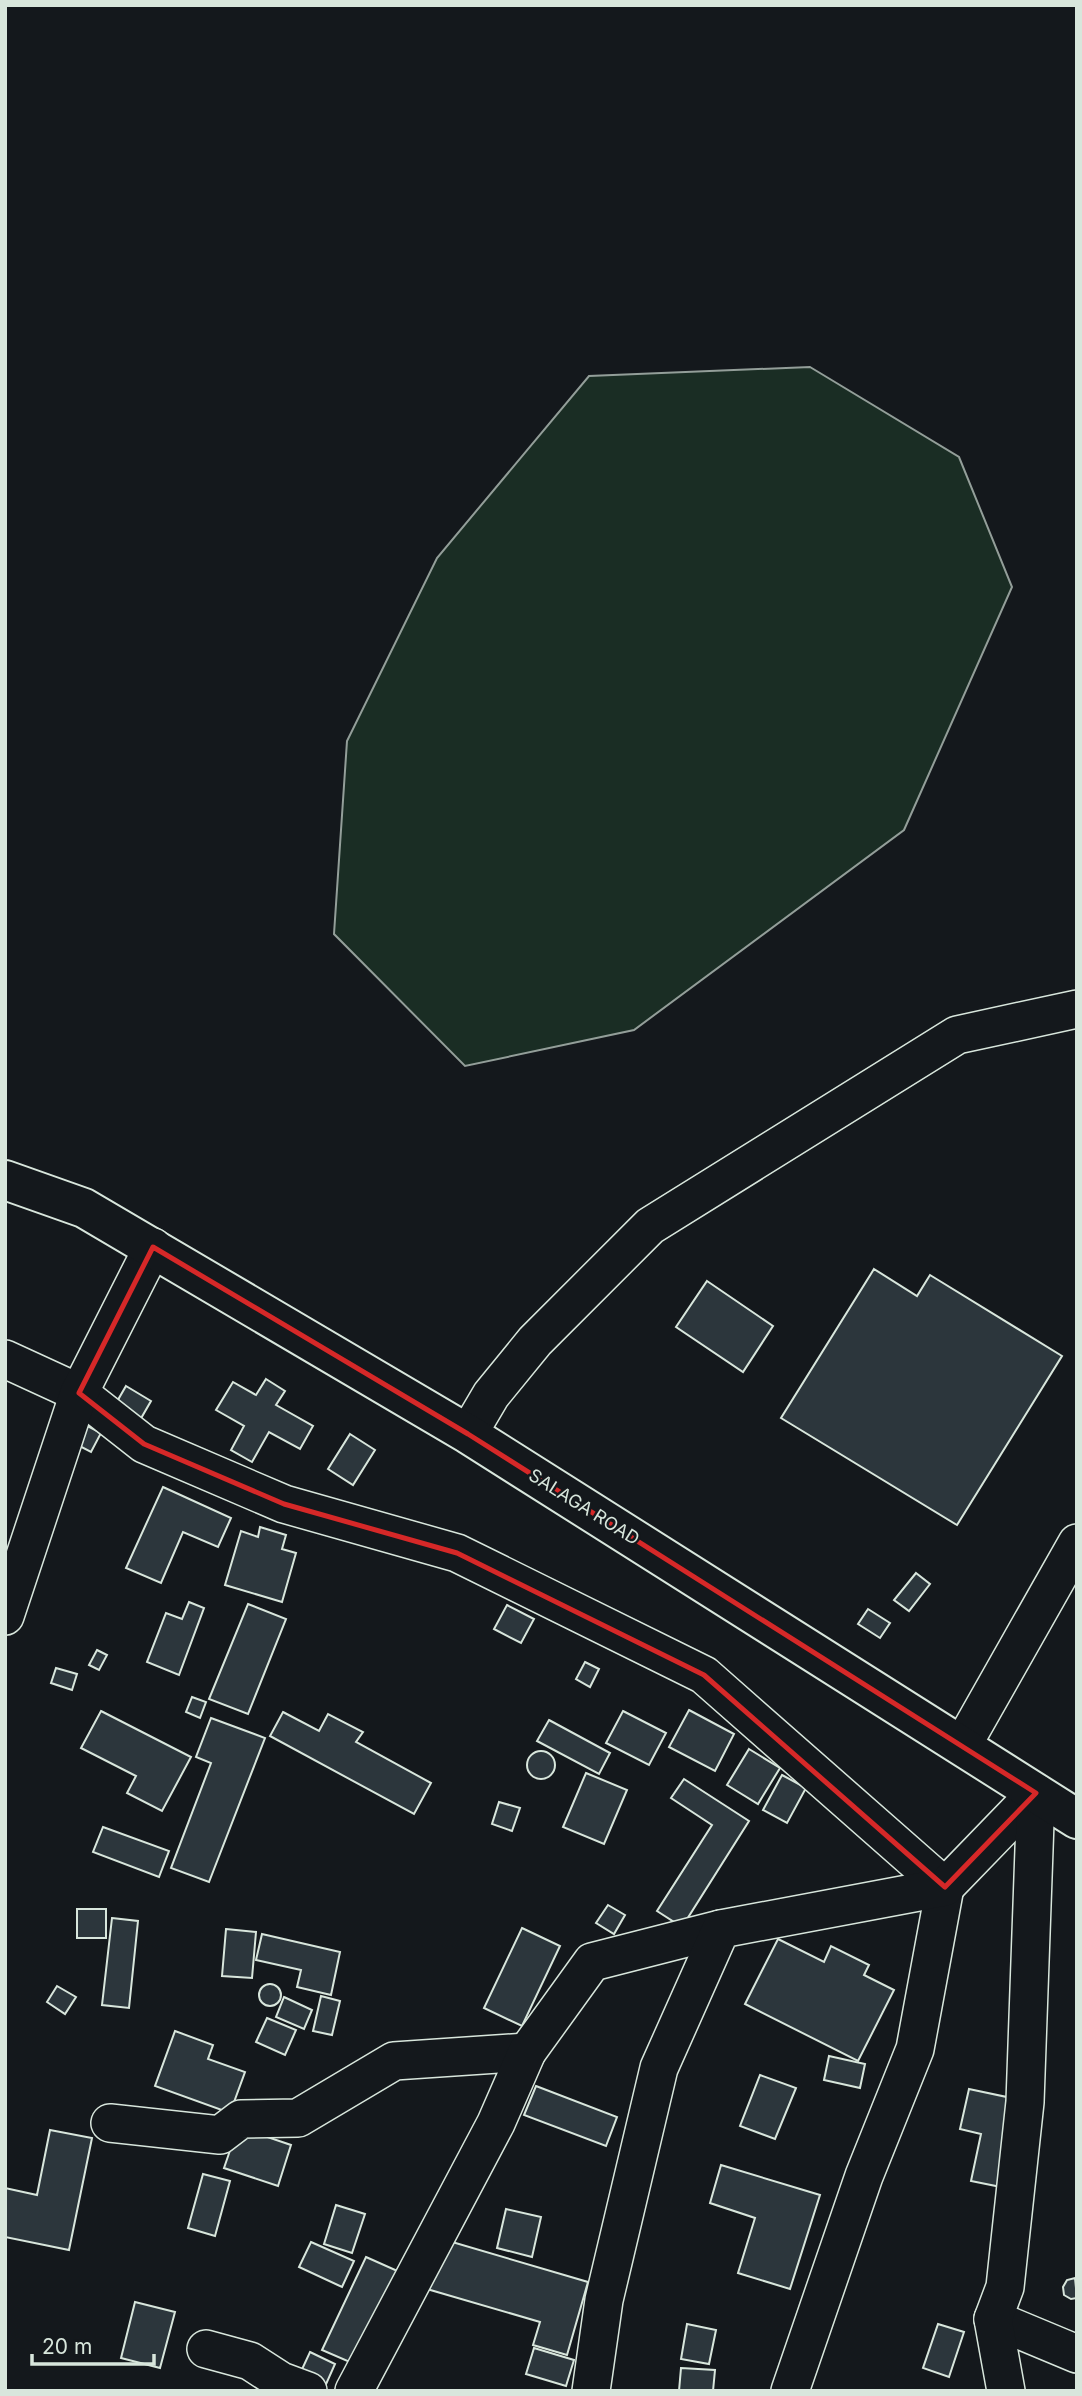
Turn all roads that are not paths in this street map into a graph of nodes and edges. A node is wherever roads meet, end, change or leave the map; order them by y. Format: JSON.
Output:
{"nodes":[{"id":1,"x":1077,"y":1009,"type":"edge"},
{"id":2,"x":5,"y":1181,"type":"edge"},
{"id":3,"x":153,"y":1247,"type":"junction"},
{"id":4,"x":5,"y":1359,"type":"edge"},
{"id":5,"x":79,"y":1393,"type":"junction"},
{"id":6,"x":468,"y":1434,"type":"junction"},
{"id":7,"x":1077,"y":1543,"type":"edge"},
{"id":8,"x":5,"y":1616,"type":"edge"},
{"id":9,"x":962,"y":1746,"type":"junction"},
{"id":10,"x":1036,"y":1793,"type":"junction"},
{"id":11,"x":1077,"y":1819,"type":"edge"},
{"id":12,"x":945,"y":1887,"type":"junction"},
{"id":13,"x":721,"y":1929,"type":"junction"},
{"id":14,"x":527,"y":2052,"type":"junction"},
{"id":15,"x":110,"y":2123,"type":"dead end"},
{"id":16,"x":993,"y":2319,"type":"junction"},
{"id":17,"x":206,"y":2349,"type":"dead end"},
{"id":18,"x":1077,"y":2354,"type":"edge"},
{"id":19,"x":352,"y":2388,"type":"edge"},
{"id":20,"x":307,"y":2391,"type":"edge"},
{"id":21,"x":591,"y":2391,"type":"edge"},
{"id":22,"x":790,"y":2391,"type":"edge"},
{"id":23,"x":1006,"y":2391,"type":"edge"}],
"edges":[{"from":1,"to":6,"type":"street"},
{"from":2,"to":3,"type":"main road","name":"SALAGA ROAD"},
{"from":3,"to":5,"type":"street"},
{"from":3,"to":6,"type":"main road","name":"SALAGA ROAD"},
{"from":4,"to":5,"type":"street"},
{"from":5,"to":8,"type":"street"},
{"from":5,"to":12,"type":"street"},
{"from":6,"to":9,"type":"main road","name":"SALAGA ROAD"},
{"from":7,"to":9,"type":"street"},
{"from":9,"to":10,"type":"main road","name":"SALAGA ROAD"},
{"from":10,"to":11,"type":"main road","name":"SALAGA ROAD"},
{"from":10,"to":12,"type":"street"},
{"from":10,"to":16,"type":"street"},
{"from":12,"to":13,"type":"street"},
{"from":12,"to":22,"type":"street"},
{"from":13,"to":14,"type":"street"},
{"from":13,"to":21,"type":"street"},
{"from":14,"to":15,"type":"street"},
{"from":14,"to":19,"type":"street"},
{"from":16,"to":18,"type":"street"},
{"from":16,"to":23,"type":"street"},
{"from":17,"to":20,"type":"street"}]}
